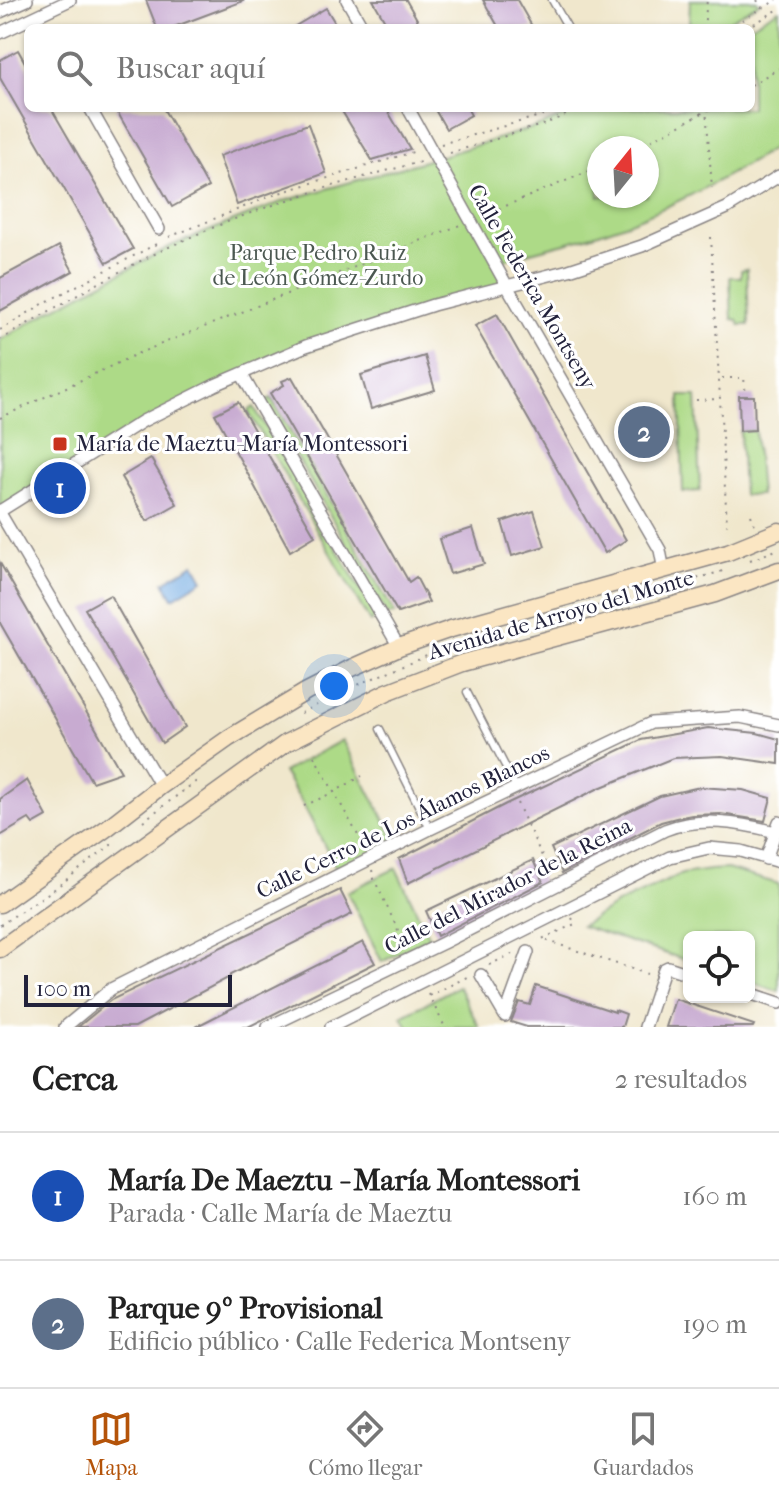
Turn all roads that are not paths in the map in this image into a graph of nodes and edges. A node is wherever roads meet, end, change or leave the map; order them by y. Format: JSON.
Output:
{"nodes":[{"id":1,"x":27,"y":0,"type":"edge"},
{"id":2,"x":70,"y":0,"type":"edge"},
{"id":3,"x":347,"y":0,"type":"edge"},
{"id":4,"x":552,"y":0,"type":"edge"},
{"id":5,"x":0,"y":12,"type":"edge"},
{"id":6,"x":38,"y":15,"type":"junction"},
{"id":7,"x":43,"y":24,"type":"edge"},
{"id":8,"x":361,"y":24,"type":"edge"},
{"id":9,"x":566,"y":24,"type":"edge"},
{"id":10,"x":0,"y":33,"type":"edge"},
{"id":11,"x":92,"y":112,"type":"edge"},
{"id":12,"x":410,"y":112,"type":"edge"},
{"id":13,"x":779,"y":176,"type":"edge"},
{"id":14,"x":159,"y":229,"type":"dead end"},
{"id":15,"x":507,"y":286,"type":"junction"},
{"id":16,"x":242,"y":375,"type":"junction"},
{"id":17,"x":0,"y":512,"type":"edge"},
{"id":18,"x":779,"y":531,"type":"edge"},
{"id":19,"x":779,"y":570,"type":"edge"},
{"id":20,"x":664,"y":571,"type":"junction"},
{"id":21,"x":399,"y":647,"type":"junction"},
{"id":22,"x":467,"y":692,"type":"dead end"},
{"id":23,"x":779,"y":725,"type":"edge"},
{"id":24,"x":380,"y":729,"type":"dead end"},
{"id":25,"x":161,"y":786,"type":"junction"},
{"id":26,"x":514,"y":790,"type":"junction"},
{"id":27,"x":778,"y":827,"type":"edge"},
{"id":28,"x":430,"y":829,"type":"junction"},
{"id":29,"x":766,"y":859,"type":"junction"},
{"id":30,"x":779,"y":862,"type":"edge"},
{"id":31,"x":0,"y":904,"type":"edge"},
{"id":32,"x":0,"y":949,"type":"edge"},
{"id":33,"x":528,"y":952,"type":"dead end"},
{"id":34,"x":683,"y":972,"type":"edge"},
{"id":35,"x":481,"y":975,"type":"dead end"},
{"id":36,"x":755,"y":995,"type":"edge"},
{"id":37,"x":779,"y":1003,"type":"edge"},
{"id":38,"x":65,"y":1027,"type":"edge"},
{"id":39,"x":268,"y":1027,"type":"edge"},
{"id":40,"x":331,"y":1027,"type":"edge"},
{"id":41,"x":645,"y":1027,"type":"edge"}],
"edges":[{"from":1,"to":5,"type":"street"},
{"from":2,"to":6,"type":"street"},
{"from":3,"to":8,"type":"street"},
{"from":4,"to":9,"type":"lane"},
{"from":6,"to":7,"type":"street"},
{"from":6,"to":10,"type":"street"},
{"from":11,"to":14,"type":"street"},
{"from":12,"to":15,"type":"street","name":"Calle Federica Montseny"},
{"from":13,"to":15,"type":"street"},
{"from":15,"to":16,"type":"street"},
{"from":15,"to":20,"type":"street","name":"Calle Federica Montseny"},
{"from":16,"to":17,"type":"street"},
{"from":16,"to":21,"type":"street"},
{"from":17,"to":25,"type":"street"},
{"from":18,"to":20,"type":"street","name":"Avenida de Arroyo del Monte"},
{"from":19,"to":32,"type":"street","name":"Avenida de Arroyo del Monte"},
{"from":20,"to":21,"type":"street","name":"Avenida de Arroyo del Monte"},
{"from":21,"to":25,"type":"street","name":"Avenida de Arroyo del Monte"},
{"from":22,"to":26,"type":"lane"},
{"from":23,"to":26,"type":"street","name":"Calle Cerro de Los Álamos Blancos"},
{"from":24,"to":28,"type":"lane"},
{"from":25,"to":31,"type":"street","name":"Avenida de Arroyo del Monte"},
{"from":26,"to":28,"type":"street","name":"Calle Cerro de Los Álamos Blancos"},
{"from":27,"to":29,"type":"street"},
{"from":27,"to":39,"type":"street","name":"Calle del Mirador de la Reina"},
{"from":28,"to":38,"type":"street","name":"Calle Cerro de Los Álamos Blancos"},
{"from":29,"to":30,"type":"street","name":"Calle del Mirador de la Reina"},
{"from":29,"to":40,"type":"street","name":"Calle del Mirador de la Reina"},
{"from":33,"to":35,"type":"street"},
{"from":34,"to":41,"type":"street"},
{"from":36,"to":37,"type":"street"}]}
